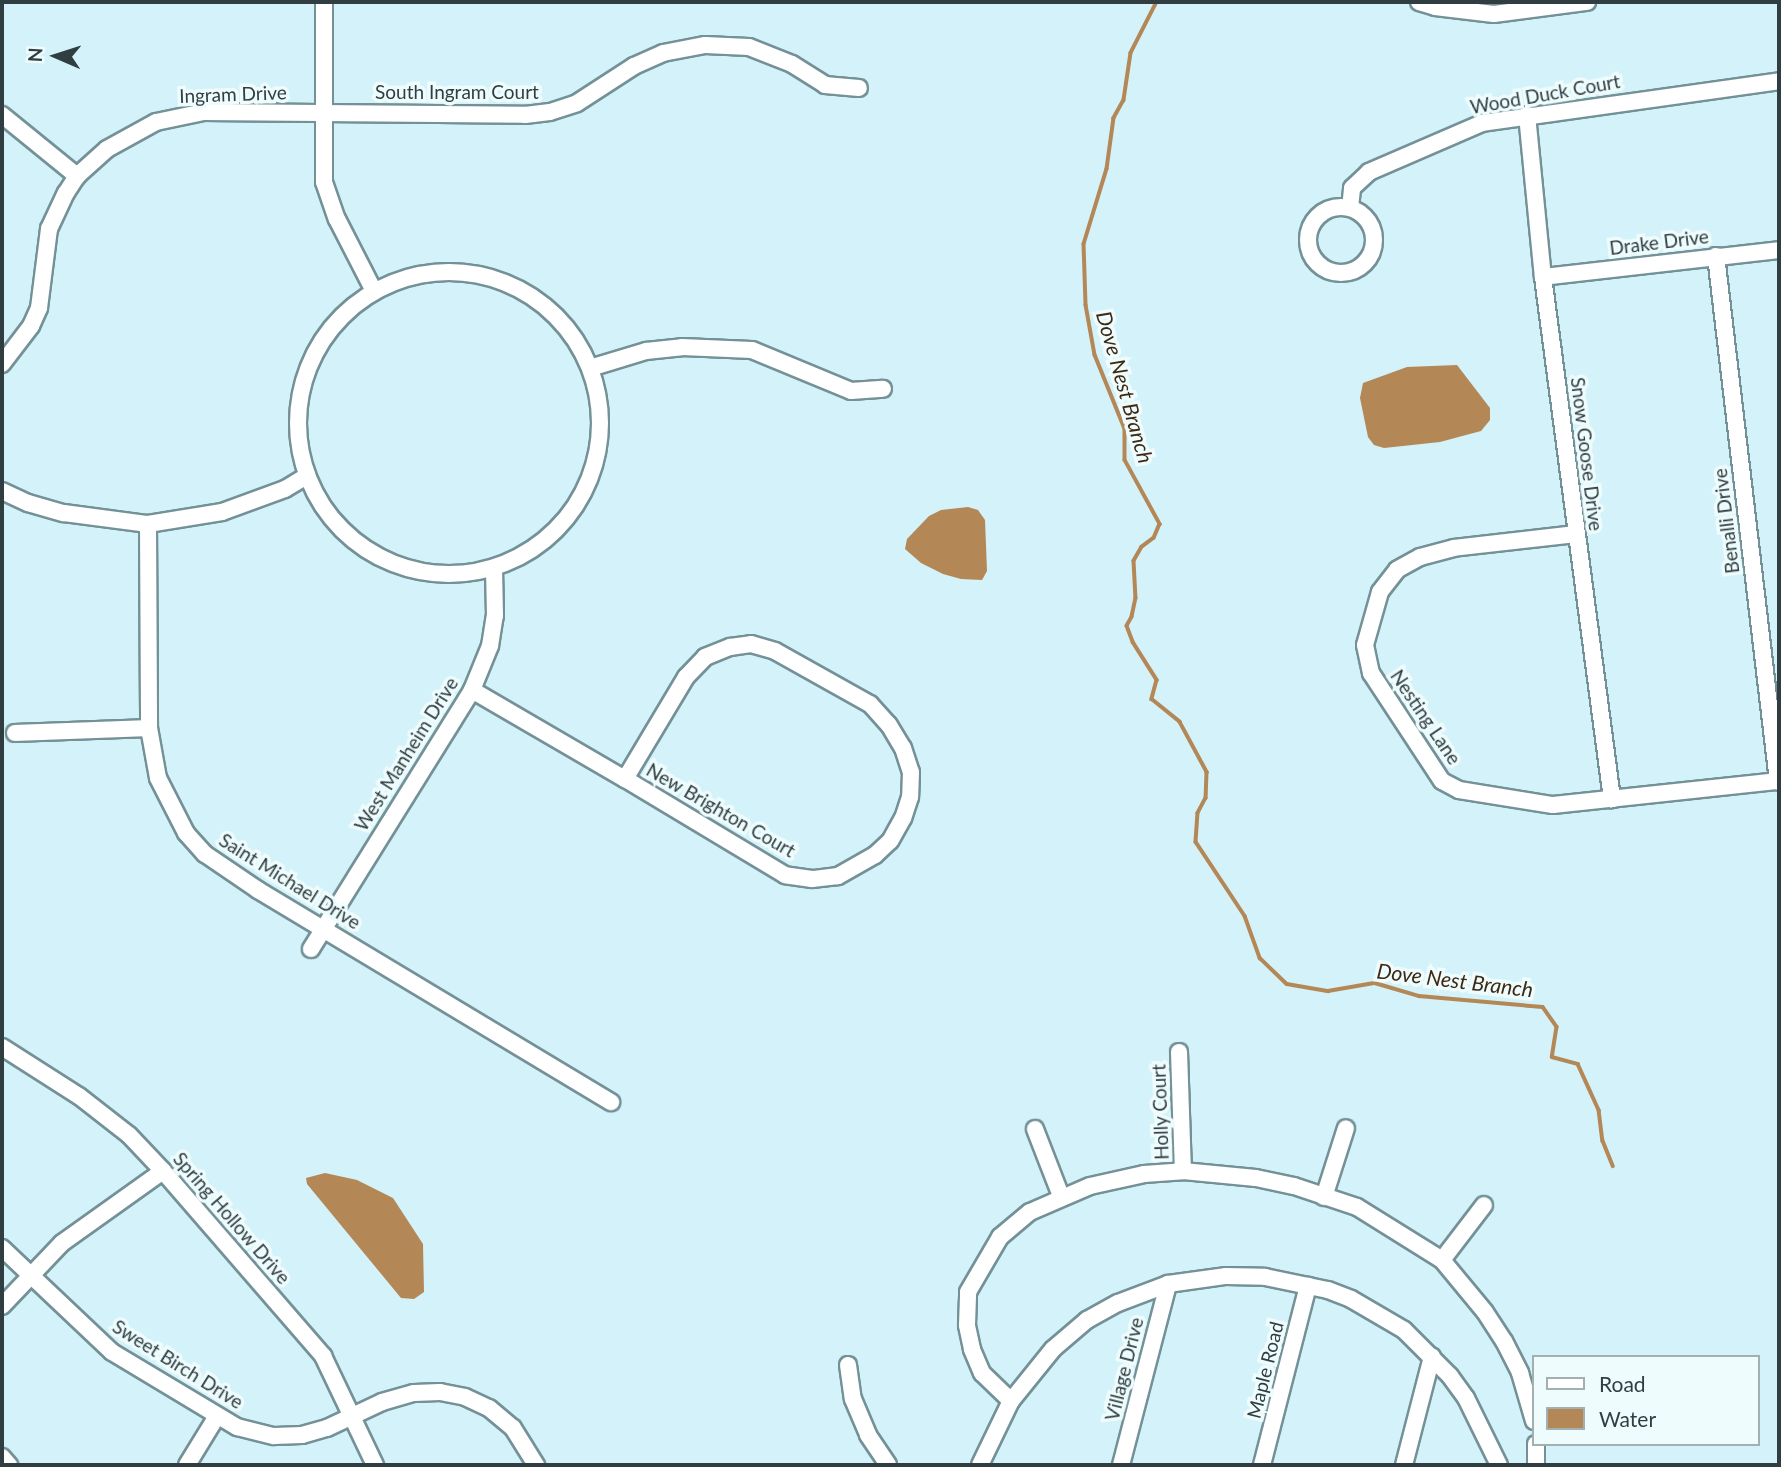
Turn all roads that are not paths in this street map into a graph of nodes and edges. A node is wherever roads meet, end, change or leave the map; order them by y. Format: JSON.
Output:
{"nodes":[{"id":1,"x":324,"y":2,"type":"edge"},
{"id":2,"x":1419,"y":2,"type":"edge"},
{"id":3,"x":1587,"y":2,"type":"edge"},
{"id":4,"x":1779,"y":81,"type":"edge"},
{"id":5,"x":859,"y":88,"type":"dead end"},
{"id":6,"x":323,"y":113,"type":"junction"},
{"id":7,"x":2,"y":115,"type":"edge"},
{"id":8,"x":1527,"y":115,"type":"junction"},
{"id":9,"x":77,"y":176,"type":"junction"},
{"id":10,"x":1350,"y":208,"type":"junction"},
{"id":11,"x":1779,"y":250,"type":"edge"},
{"id":12,"x":1716,"y":256,"type":"junction"},
{"id":13,"x":1544,"y":278,"type":"junction"},
{"id":14,"x":374,"y":291,"type":"junction"},
{"id":15,"x":2,"y":364,"type":"edge"},
{"id":16,"x":590,"y":368,"type":"junction"},
{"id":17,"x":883,"y":389,"type":"dead end"},
{"id":18,"x":307,"y":476,"type":"junction"},
{"id":19,"x":2,"y":491,"type":"edge"},
{"id":20,"x":148,"y":524,"type":"junction"},
{"id":21,"x":1576,"y":534,"type":"junction"},
{"id":22,"x":494,"y":568,"type":"junction"},
{"id":23,"x":472,"y":690,"type":"junction"},
{"id":24,"x":149,"y":728,"type":"junction"},
{"id":25,"x":15,"y":733,"type":"dead end"},
{"id":26,"x":625,"y":779,"type":"junction"},
{"id":27,"x":1778,"y":781,"type":"edge"},
{"id":28,"x":1612,"y":799,"type":"junction"},
{"id":29,"x":323,"y":927,"type":"junction"},
{"id":30,"x":311,"y":949,"type":"dead end"},
{"id":31,"x":2,"y":1047,"type":"edge"},
{"id":32,"x":1179,"y":1052,"type":"dead end"},
{"id":33,"x":611,"y":1102,"type":"dead end"},
{"id":34,"x":1346,"y":1128,"type":"dead end"},
{"id":35,"x":1035,"y":1129,"type":"dead end"},
{"id":36,"x":163,"y":1171,"type":"junction"},
{"id":37,"x":1183,"y":1171,"type":"junction"},
{"id":38,"x":1061,"y":1196,"type":"junction"},
{"id":39,"x":1324,"y":1196,"type":"junction"},
{"id":40,"x":1484,"y":1205,"type":"dead end"},
{"id":41,"x":2,"y":1248,"type":"edge"},
{"id":42,"x":1442,"y":1260,"type":"junction"},
{"id":43,"x":31,"y":1273,"type":"junction"},
{"id":44,"x":1168,"y":1284,"type":"junction"},
{"id":45,"x":1308,"y":1286,"type":"junction"},
{"id":46,"x":2,"y":1306,"type":"edge"},
{"id":47,"x":1432,"y":1357,"type":"junction"},
{"id":48,"x":848,"y":1365,"type":"dead end"},
{"id":49,"x":1011,"y":1401,"type":"junction"},
{"id":50,"x":1532,"y":1413,"type":"edge"},
{"id":51,"x":354,"y":1415,"type":"junction"},
{"id":52,"x":217,"y":1416,"type":"junction"},
{"id":53,"x":1536,"y":1446,"type":"edge"},
{"id":54,"x":2,"y":1457,"type":"edge"},
{"id":55,"x":9,"y":1465,"type":"edge"},
{"id":56,"x":187,"y":1465,"type":"edge"},
{"id":57,"x":375,"y":1465,"type":"edge"},
{"id":58,"x":536,"y":1465,"type":"edge"},
{"id":59,"x":888,"y":1465,"type":"edge"},
{"id":60,"x":980,"y":1465,"type":"edge"},
{"id":61,"x":1121,"y":1465,"type":"edge"},
{"id":62,"x":1262,"y":1465,"type":"edge"},
{"id":63,"x":1404,"y":1465,"type":"edge"},
{"id":64,"x":1499,"y":1465,"type":"edge"},
{"id":65,"x":1536,"y":1465,"type":"edge"}],
"edges":[{"from":1,"to":6,"type":"street"},
{"from":2,"to":3,"type":"street"},
{"from":4,"to":8,"type":"street","name":"Wood Duck Court"},
{"from":5,"to":6,"type":"street","name":"South Ingram Court"},
{"from":6,"to":9,"type":"street","name":"Ingram Drive"},
{"from":6,"to":14,"type":"street"},
{"from":7,"to":9,"type":"street"},
{"from":8,"to":10,"type":"street","name":"Wood Duck Court"},
{"from":8,"to":13,"type":"street","name":"Snow Goose Drive"},
{"from":9,"to":15,"type":"street","name":"Ingram Drive"},
{"from":10,"to":10,"type":"street"},
{"from":11,"to":12,"type":"street","name":"Drake Drive"},
{"from":12,"to":13,"type":"street","name":"Drake Drive"},
{"from":12,"to":27,"type":"street","name":"Benalli Drive"},
{"from":13,"to":21,"type":"street","name":"Snow Goose Drive"},
{"from":14,"to":16,"type":"street"},
{"from":14,"to":18,"type":"street"},
{"from":16,"to":17,"type":"street"},
{"from":16,"to":22,"type":"street"},
{"from":18,"to":20,"type":"street"},
{"from":18,"to":22,"type":"street"},
{"from":19,"to":20,"type":"street"},
{"from":20,"to":24,"type":"street","name":"Saint Michael Drive"},
{"from":21,"to":28,"type":"street","name":"Snow Goose Drive"},
{"from":21,"to":28,"type":"street","name":"Nesting Lane"},
{"from":22,"to":23,"type":"street","name":"West Manheim Drive"},
{"from":23,"to":26,"type":"street","name":"New Brighton Court"},
{"from":23,"to":29,"type":"street","name":"West Manheim Drive"},
{"from":24,"to":25,"type":"street"},
{"from":24,"to":29,"type":"street","name":"Saint Michael Drive"},
{"from":26,"to":26,"type":"street","name":"New Brighton Court"},
{"from":27,"to":28,"type":"street","name":"Nesting Lane"},
{"from":29,"to":30,"type":"street","name":"West Manheim Drive"},
{"from":29,"to":33,"type":"street","name":"Saint Michael Drive"},
{"from":31,"to":36,"type":"street","name":"Spring Hollow Drive"},
{"from":32,"to":37,"type":"street","name":"Holly Court"},
{"from":34,"to":39,"type":"street"},
{"from":35,"to":38,"type":"street"},
{"from":36,"to":43,"type":"street"},
{"from":36,"to":51,"type":"street","name":"Spring Hollow Drive"},
{"from":37,"to":38,"type":"street"},
{"from":37,"to":39,"type":"street"},
{"from":38,"to":49,"type":"street"},
{"from":39,"to":42,"type":"street"},
{"from":40,"to":42,"type":"street"},
{"from":41,"to":43,"type":"street","name":"Sweet Birch Drive"},
{"from":42,"to":50,"type":"street"},
{"from":43,"to":46,"type":"street"},
{"from":43,"to":52,"type":"street","name":"Sweet Birch Drive"},
{"from":44,"to":45,"type":"street"},
{"from":44,"to":49,"type":"street"},
{"from":44,"to":61,"type":"street","name":"Village Drive"},
{"from":45,"to":47,"type":"street"},
{"from":45,"to":62,"type":"street","name":"Maple Road"},
{"from":47,"to":63,"type":"street"},
{"from":47,"to":64,"type":"street"},
{"from":48,"to":59,"type":"street"},
{"from":49,"to":60,"type":"street"},
{"from":51,"to":52,"type":"street","name":"Sweet Birch Drive"},
{"from":51,"to":57,"type":"street","name":"Spring Hollow Drive"},
{"from":51,"to":58,"type":"street","name":"Sweet Birch Drive"},
{"from":52,"to":56,"type":"street"},
{"from":53,"to":65,"type":"street"},
{"from":54,"to":55,"type":"street"}]}
